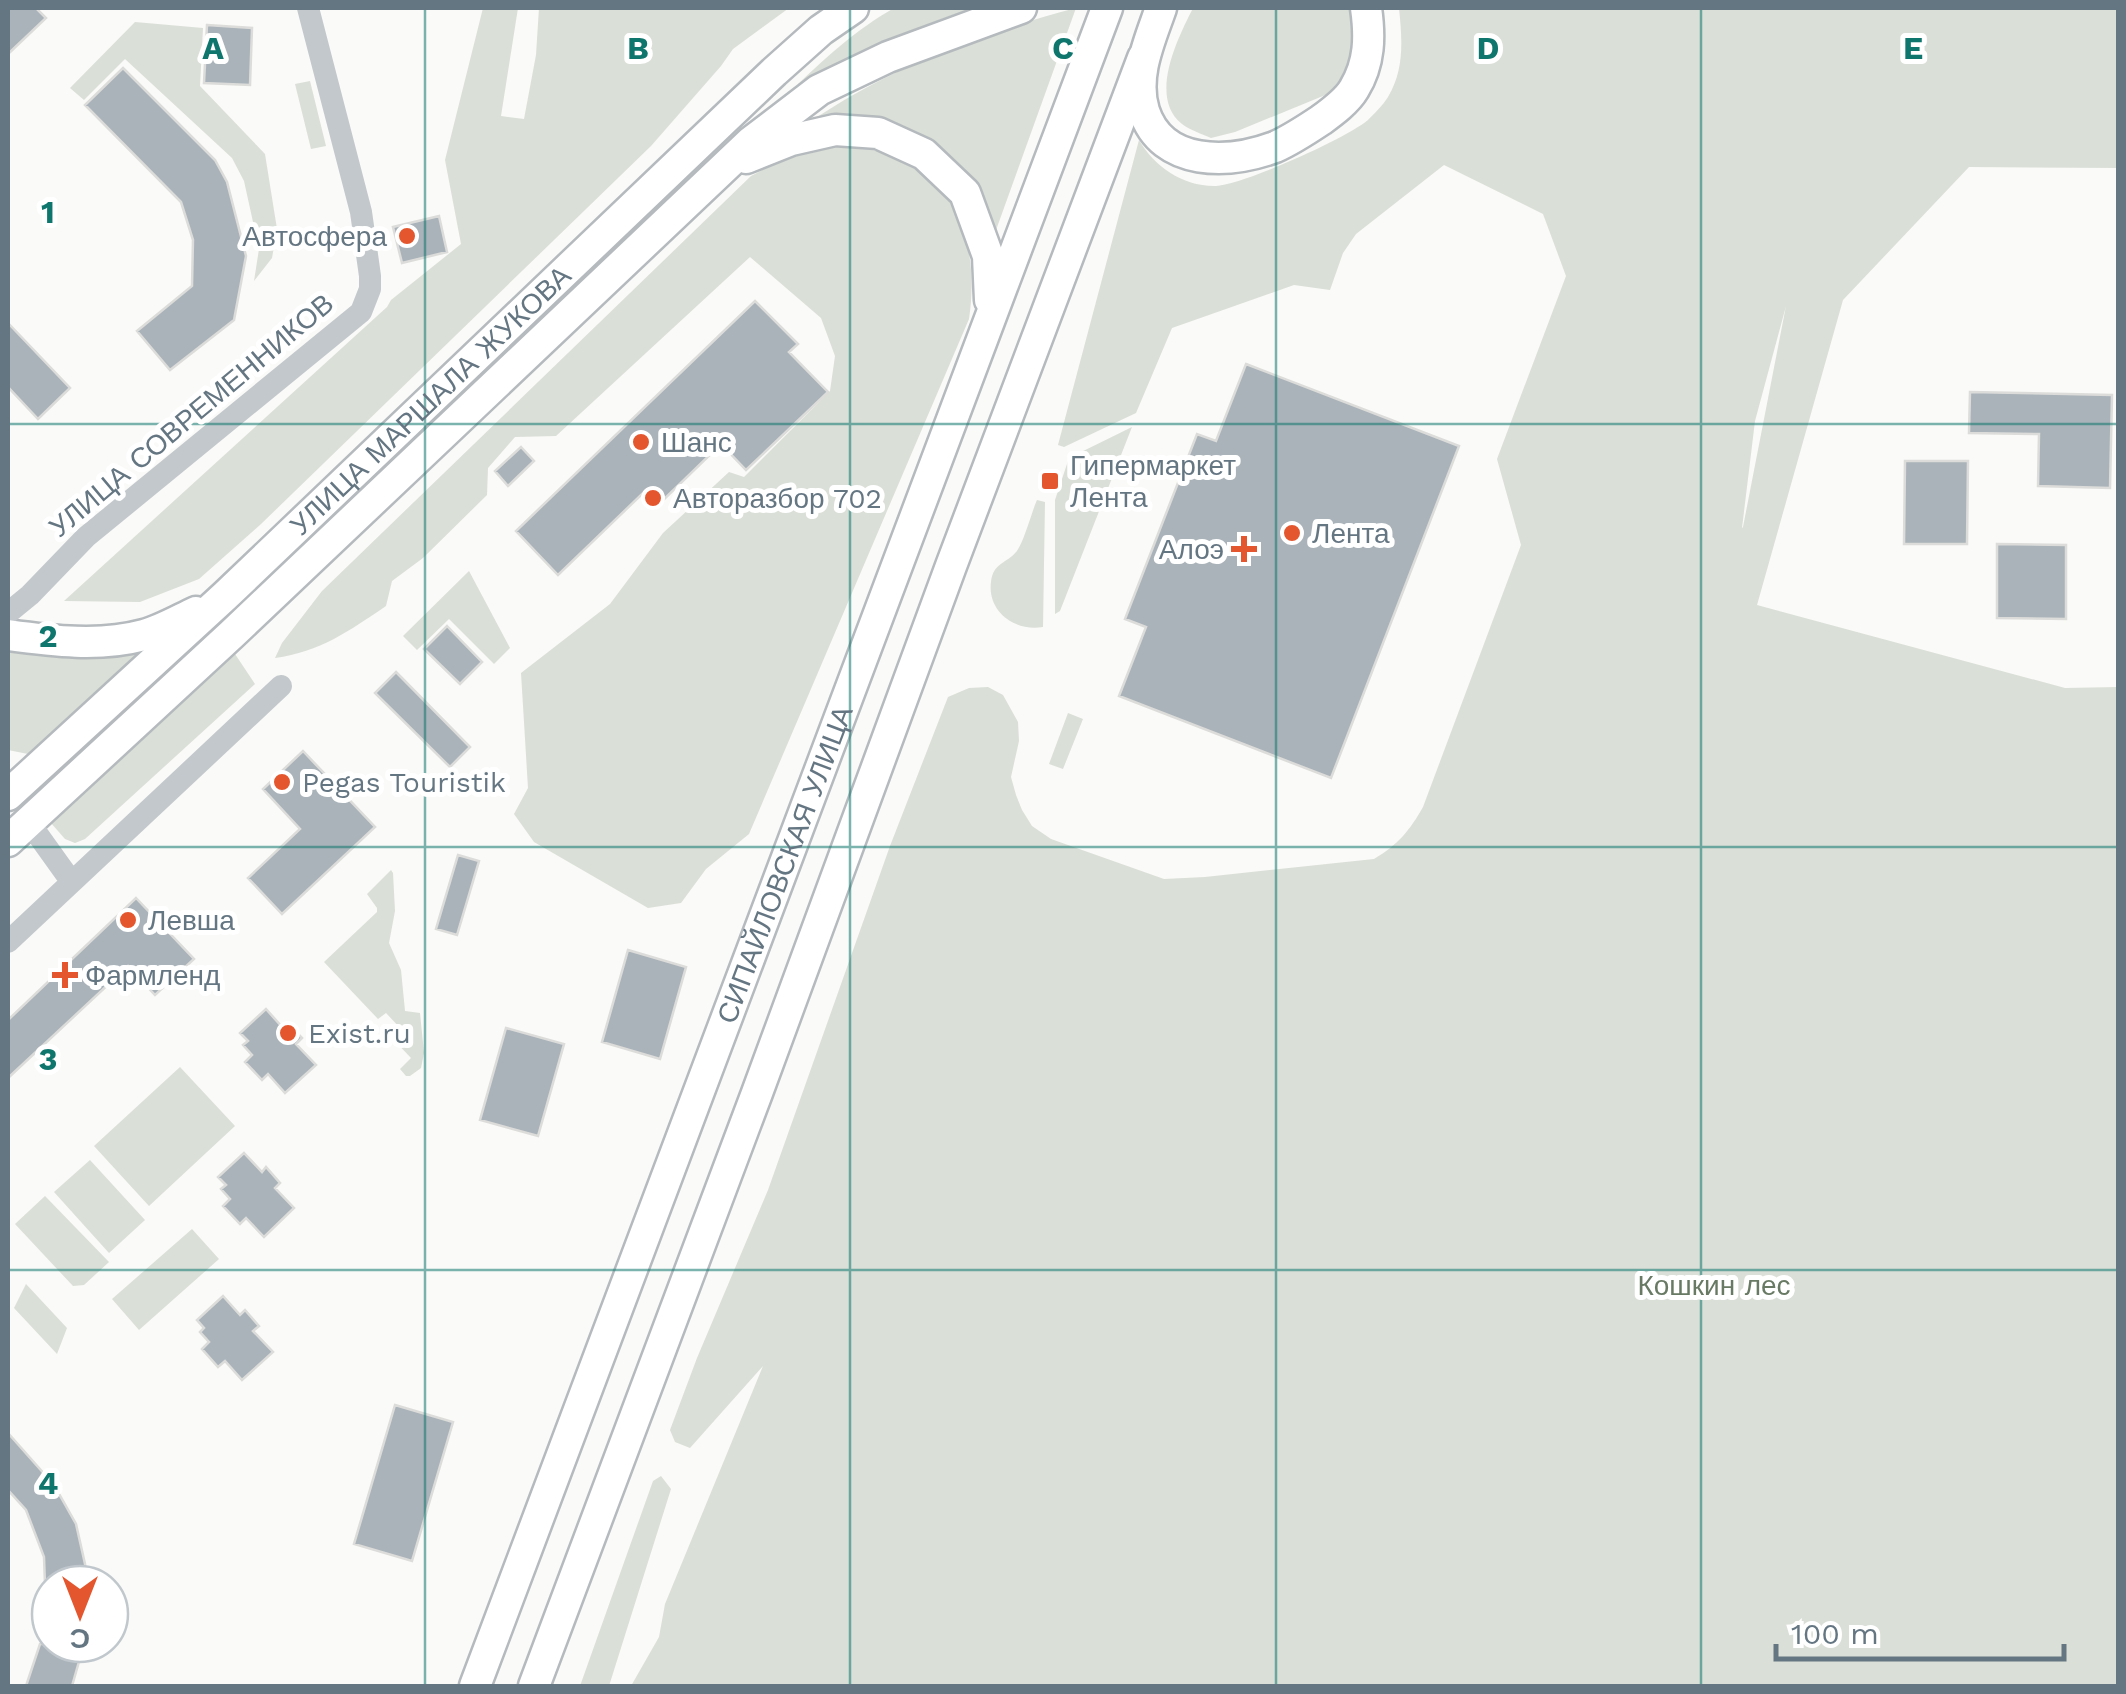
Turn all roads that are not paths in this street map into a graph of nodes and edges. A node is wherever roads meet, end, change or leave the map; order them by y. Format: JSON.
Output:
{"nodes":[{"id":1,"x":308,"y":8,"type":"edge"},
{"id":2,"x":854,"y":8,"type":"edge"},
{"id":3,"x":1021,"y":8,"type":"edge"},
{"id":4,"x":1107,"y":8,"type":"edge"},
{"id":5,"x":1161,"y":8,"type":"edge"},
{"id":6,"x":1366,"y":8,"type":"edge"},
{"id":7,"x":1143,"y":58,"type":"junction"},
{"id":8,"x":713,"y":176,"type":"junction"},
{"id":9,"x":990,"y":315,"type":"junction"},
{"id":10,"x":225,"y":596,"type":"junction"},
{"id":11,"x":8,"y":613,"type":"edge"},
{"id":12,"x":8,"y":635,"type":"edge"},
{"id":13,"x":280,"y":686,"type":"dead end"},
{"id":14,"x":8,"y":794,"type":"edge"},
{"id":15,"x":18,"y":832,"type":"edge"},
{"id":16,"x":72,"y":880,"type":"junction"},
{"id":17,"x":8,"y":942,"type":"edge"},
{"id":18,"x":474,"y":1686,"type":"edge"},
{"id":19,"x":534,"y":1686,"type":"edge"}],
"edges":[{"from":1,"to":11,"type":"street","name":"УЛИЦА СОВРЕМЕННИКОВ"},
{"from":2,"to":10,"type":"main road","name":"УЛИЦА МАРШАЛА ЖУКОВА"},
{"from":3,"to":8,"type":"main road","name":"УЛИЦА МАРШАЛА ЖУКОВА"},
{"from":4,"to":9,"type":"main road","name":"СИПАЙЛОВСКАЯ УЛИЦА"},
{"from":5,"to":7,"type":"main road","name":"СИПАЙЛОВСКАЯ УЛИЦА"},
{"from":6,"to":7,"type":"main road"},
{"from":7,"to":19,"type":"main road","name":"СИПАЙЛОВСКАЯ УЛИЦА"},
{"from":8,"to":9,"type":"main road"},
{"from":8,"to":15,"type":"main road","name":"УЛИЦА МАРШАЛА ЖУКОВА"},
{"from":9,"to":18,"type":"main road","name":"СИПАЙЛОВСКАЯ УЛИЦА"},
{"from":10,"to":12,"type":"main road"},
{"from":10,"to":14,"type":"main road","name":"УЛИЦА МАРШАЛА ЖУКОВА"},
{"from":13,"to":16,"type":"street"},
{"from":14,"to":15,"type":"main road"},
{"from":15,"to":16,"type":"street"},
{"from":16,"to":17,"type":"street"}]}
